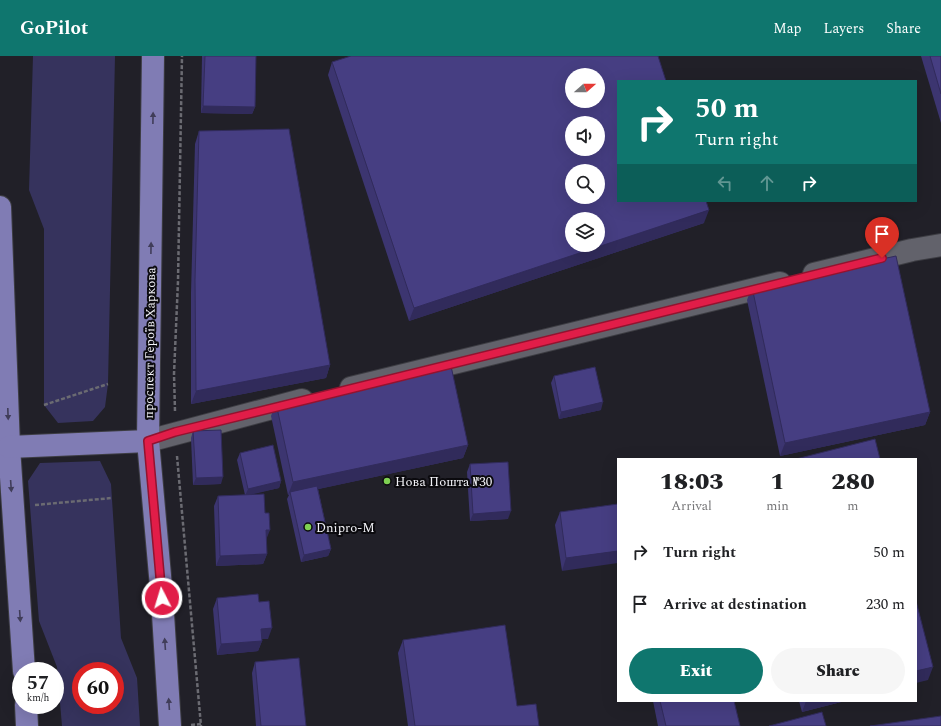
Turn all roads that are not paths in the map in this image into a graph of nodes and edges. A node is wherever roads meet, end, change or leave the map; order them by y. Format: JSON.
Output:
{"nodes":[{"id":1,"x":153,"y":56,"type":"edge"},
{"id":2,"x":0,"y":207,"type":"edge"},
{"id":3,"x":941,"y":245,"type":"edge"},
{"id":4,"x":1,"y":250,"type":"edge"},
{"id":5,"x":148,"y":441,"type":"junction"},
{"id":6,"x":4,"y":448,"type":"edge"},
{"id":7,"x":23,"y":662,"type":"edge"},
{"id":8,"x":26,"y":714,"type":"edge"},
{"id":9,"x":27,"y":726,"type":"edge"},
{"id":10,"x":170,"y":726,"type":"edge"}],
"edges":[{"from":5,"to":1,"type":"main road","name":"проспект Героїв Харкова","one_way":true},
{"from":2,"to":4,"type":"main road"},
{"from":3,"to":5,"type":"lane"},
{"from":4,"to":6,"type":"main road","one_way":true},
{"from":5,"to":6,"type":"main road"},
{"from":10,"to":5,"type":"main road","name":"проспект Героїв Харкова","one_way":true},
{"from":6,"to":7,"type":"main road","one_way":true},
{"from":8,"to":9,"type":"main road"}]}
